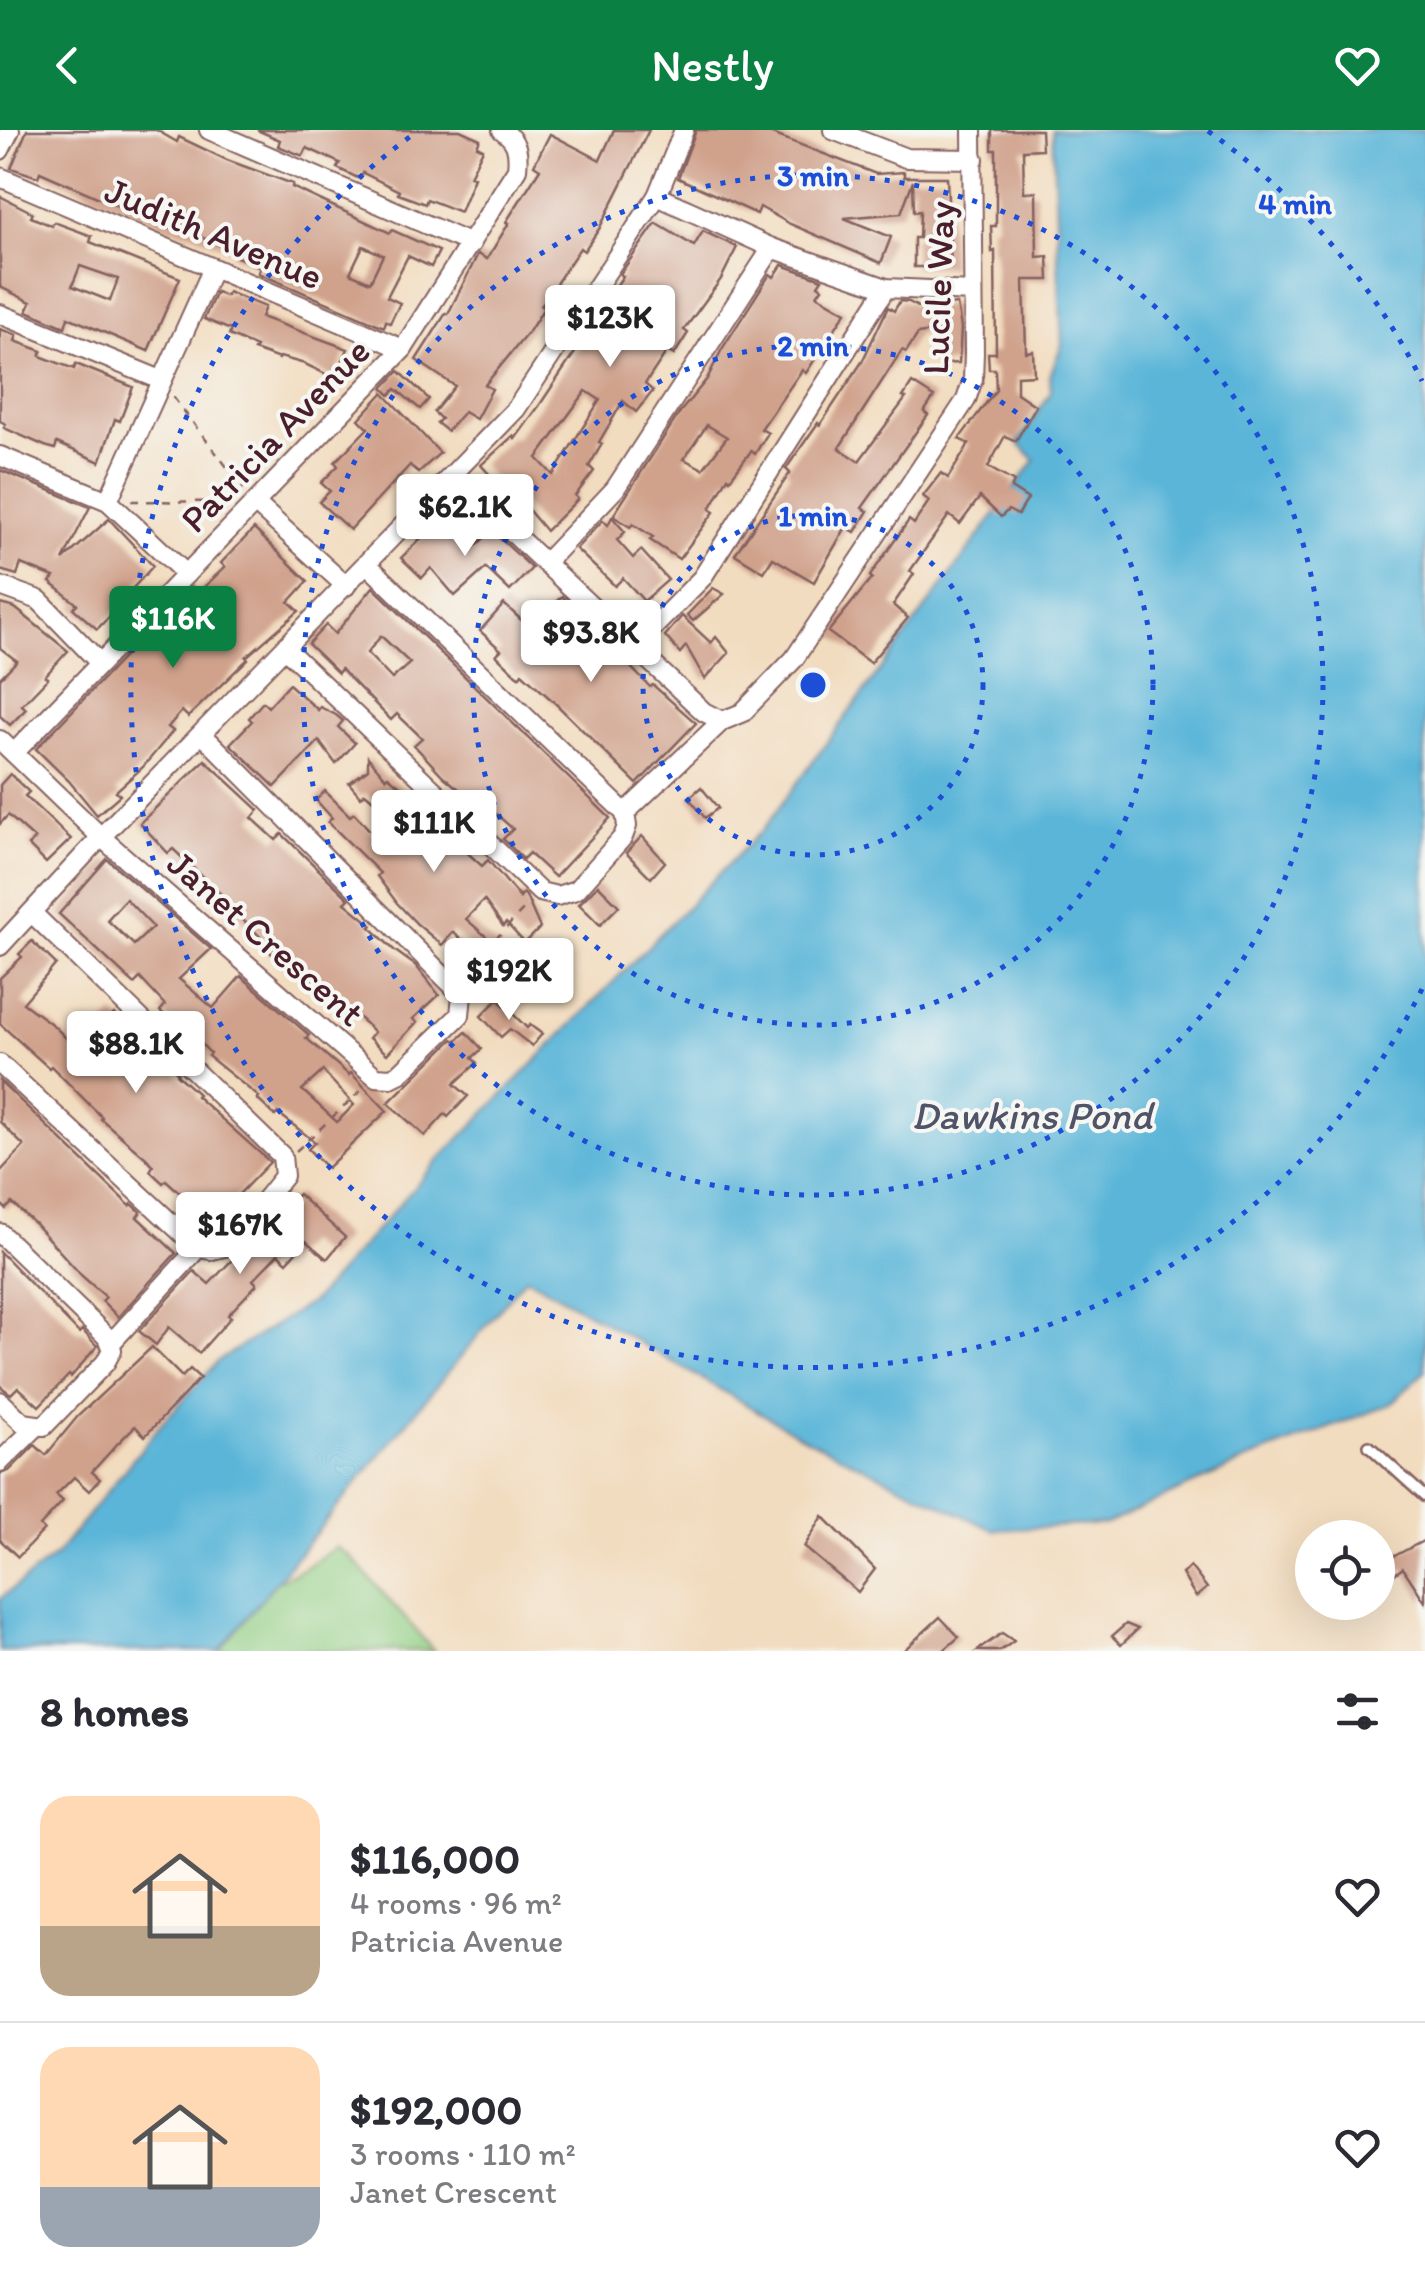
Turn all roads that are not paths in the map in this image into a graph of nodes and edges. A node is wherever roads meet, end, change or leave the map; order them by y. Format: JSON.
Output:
{"nodes":[{"id":1,"x":10,"y":130,"type":"edge"},
{"id":2,"x":209,"y":130,"type":"edge"},
{"id":3,"x":502,"y":130,"type":"edge"},
{"id":4,"x":684,"y":130,"type":"edge"},
{"id":5,"x":832,"y":130,"type":"edge"},
{"id":6,"x":972,"y":130,"type":"edge"},
{"id":7,"x":0,"y":150,"type":"edge"},
{"id":8,"x":974,"y":159,"type":"junction"},
{"id":9,"x":0,"y":177,"type":"edge"},
{"id":10,"x":657,"y":196,"type":"junction"},
{"id":11,"x":471,"y":244,"type":"junction"},
{"id":12,"x":772,"y":248,"type":"junction"},
{"id":13,"x":212,"y":268,"type":"junction"},
{"id":14,"x":886,"y":288,"type":"junction"},
{"id":15,"x":973,"y":292,"type":"junction"},
{"id":16,"x":0,"y":314,"type":"edge"},
{"id":17,"x":403,"y":349,"type":"junction"},
{"id":18,"x":161,"y":380,"type":"junction"},
{"id":19,"x":0,"y":456,"type":"edge"},
{"id":20,"x":452,"y":476,"type":"junction"},
{"id":21,"x":108,"y":501,"type":"junction"},
{"id":22,"x":254,"y":502,"type":"junction"},
{"id":23,"x":546,"y":562,"type":"junction"},
{"id":24,"x":368,"y":564,"type":"junction"},
{"id":25,"x":186,"y":574,"type":"junction"},
{"id":26,"x":0,"y":586,"type":"edge"},
{"id":27,"x":346,"y":586,"type":"junction"},
{"id":28,"x":636,"y":646,"type":"junction"},
{"id":29,"x":286,"y":649,"type":"junction"},
{"id":30,"x":100,"y":663,"type":"junction"},
{"id":31,"x":722,"y":722,"type":"junction"},
{"id":32,"x":203,"y":735,"type":"junction"},
{"id":33,"x":7,"y":746,"type":"edge"},
{"id":34,"x":625,"y":813,"type":"junction"},
{"id":35,"x":101,"y":837,"type":"junction"},
{"id":36,"x":32,"y":913,"type":"junction"},
{"id":37,"x":0,"y":946,"type":"edge"},
{"id":38,"x":0,"y":1064,"type":"edge"},
{"id":39,"x":0,"y":1233,"type":"edge"},
{"id":40,"x":198,"y":1248,"type":"junction"},
{"id":41,"x":111,"y":1343,"type":"junction"},
{"id":42,"x":0,"y":1401,"type":"edge"},
{"id":43,"x":36,"y":1427,"type":"junction"},
{"id":44,"x":1368,"y":1446,"type":"dead end"},
{"id":45,"x":0,"y":1462,"type":"edge"},
{"id":46,"x":1425,"y":1497,"type":"edge"}],
"edges":[{"from":1,"to":7,"type":"street"},
{"from":2,"to":11,"type":"street"},
{"from":3,"to":11,"type":"street","name":"Patricia Avenue"},
{"from":4,"to":10,"type":"street"},
{"from":5,"to":8,"type":"street"},
{"from":6,"to":8,"type":"street","name":"Lucile Way"},
{"from":8,"to":15,"type":"street","name":"Lucile Way"},
{"from":9,"to":13,"type":"street","name":"Judith Avenue"},
{"from":10,"to":12,"type":"street"},
{"from":10,"to":20,"type":"street"},
{"from":11,"to":17,"type":"street","name":"Patricia Avenue"},
{"from":12,"to":14,"type":"street"},
{"from":12,"to":23,"type":"street"},
{"from":13,"to":17,"type":"street","name":"Judith Avenue"},
{"from":13,"to":18,"type":"street"},
{"from":14,"to":15,"type":"street"},
{"from":14,"to":28,"type":"street"},
{"from":15,"to":31,"type":"street","name":"Lucile Way"},
{"from":16,"to":18,"type":"street"},
{"from":17,"to":22,"type":"street","name":"Patricia Avenue"},
{"from":18,"to":21,"type":"street"},
{"from":19,"to":21,"type":"street"},
{"from":20,"to":23,"type":"street"},
{"from":20,"to":24,"type":"street"},
{"from":21,"to":25,"type":"street"},
{"from":22,"to":25,"type":"street","name":"Patricia Avenue"},
{"from":22,"to":27,"type":"street"},
{"from":23,"to":28,"type":"street"},
{"from":24,"to":27,"type":"street"},
{"from":24,"to":34,"type":"street"},
{"from":25,"to":30,"type":"street","name":"Patricia Avenue"},
{"from":26,"to":30,"type":"street"},
{"from":27,"to":29,"type":"street"},
{"from":28,"to":31,"type":"street"},
{"from":29,"to":32,"type":"street"},
{"from":29,"to":34,"type":"street"},
{"from":30,"to":33,"type":"street","name":"Patricia Avenue"},
{"from":31,"to":34,"type":"street","name":"Lucile Way"},
{"from":32,"to":35,"type":"street"},
{"from":32,"to":35,"type":"street","name":"Janet Crescent"},
{"from":33,"to":35,"type":"street","name":"Janet Crescent"},
{"from":35,"to":36,"type":"street"},
{"from":36,"to":37,"type":"street"},
{"from":36,"to":40,"type":"street"},
{"from":38,"to":40,"type":"street"},
{"from":39,"to":41,"type":"street"},
{"from":40,"to":41,"type":"street"},
{"from":41,"to":43,"type":"street"},
{"from":42,"to":43,"type":"street"},
{"from":43,"to":45,"type":"street"},
{"from":44,"to":46,"type":"lane"}]}
